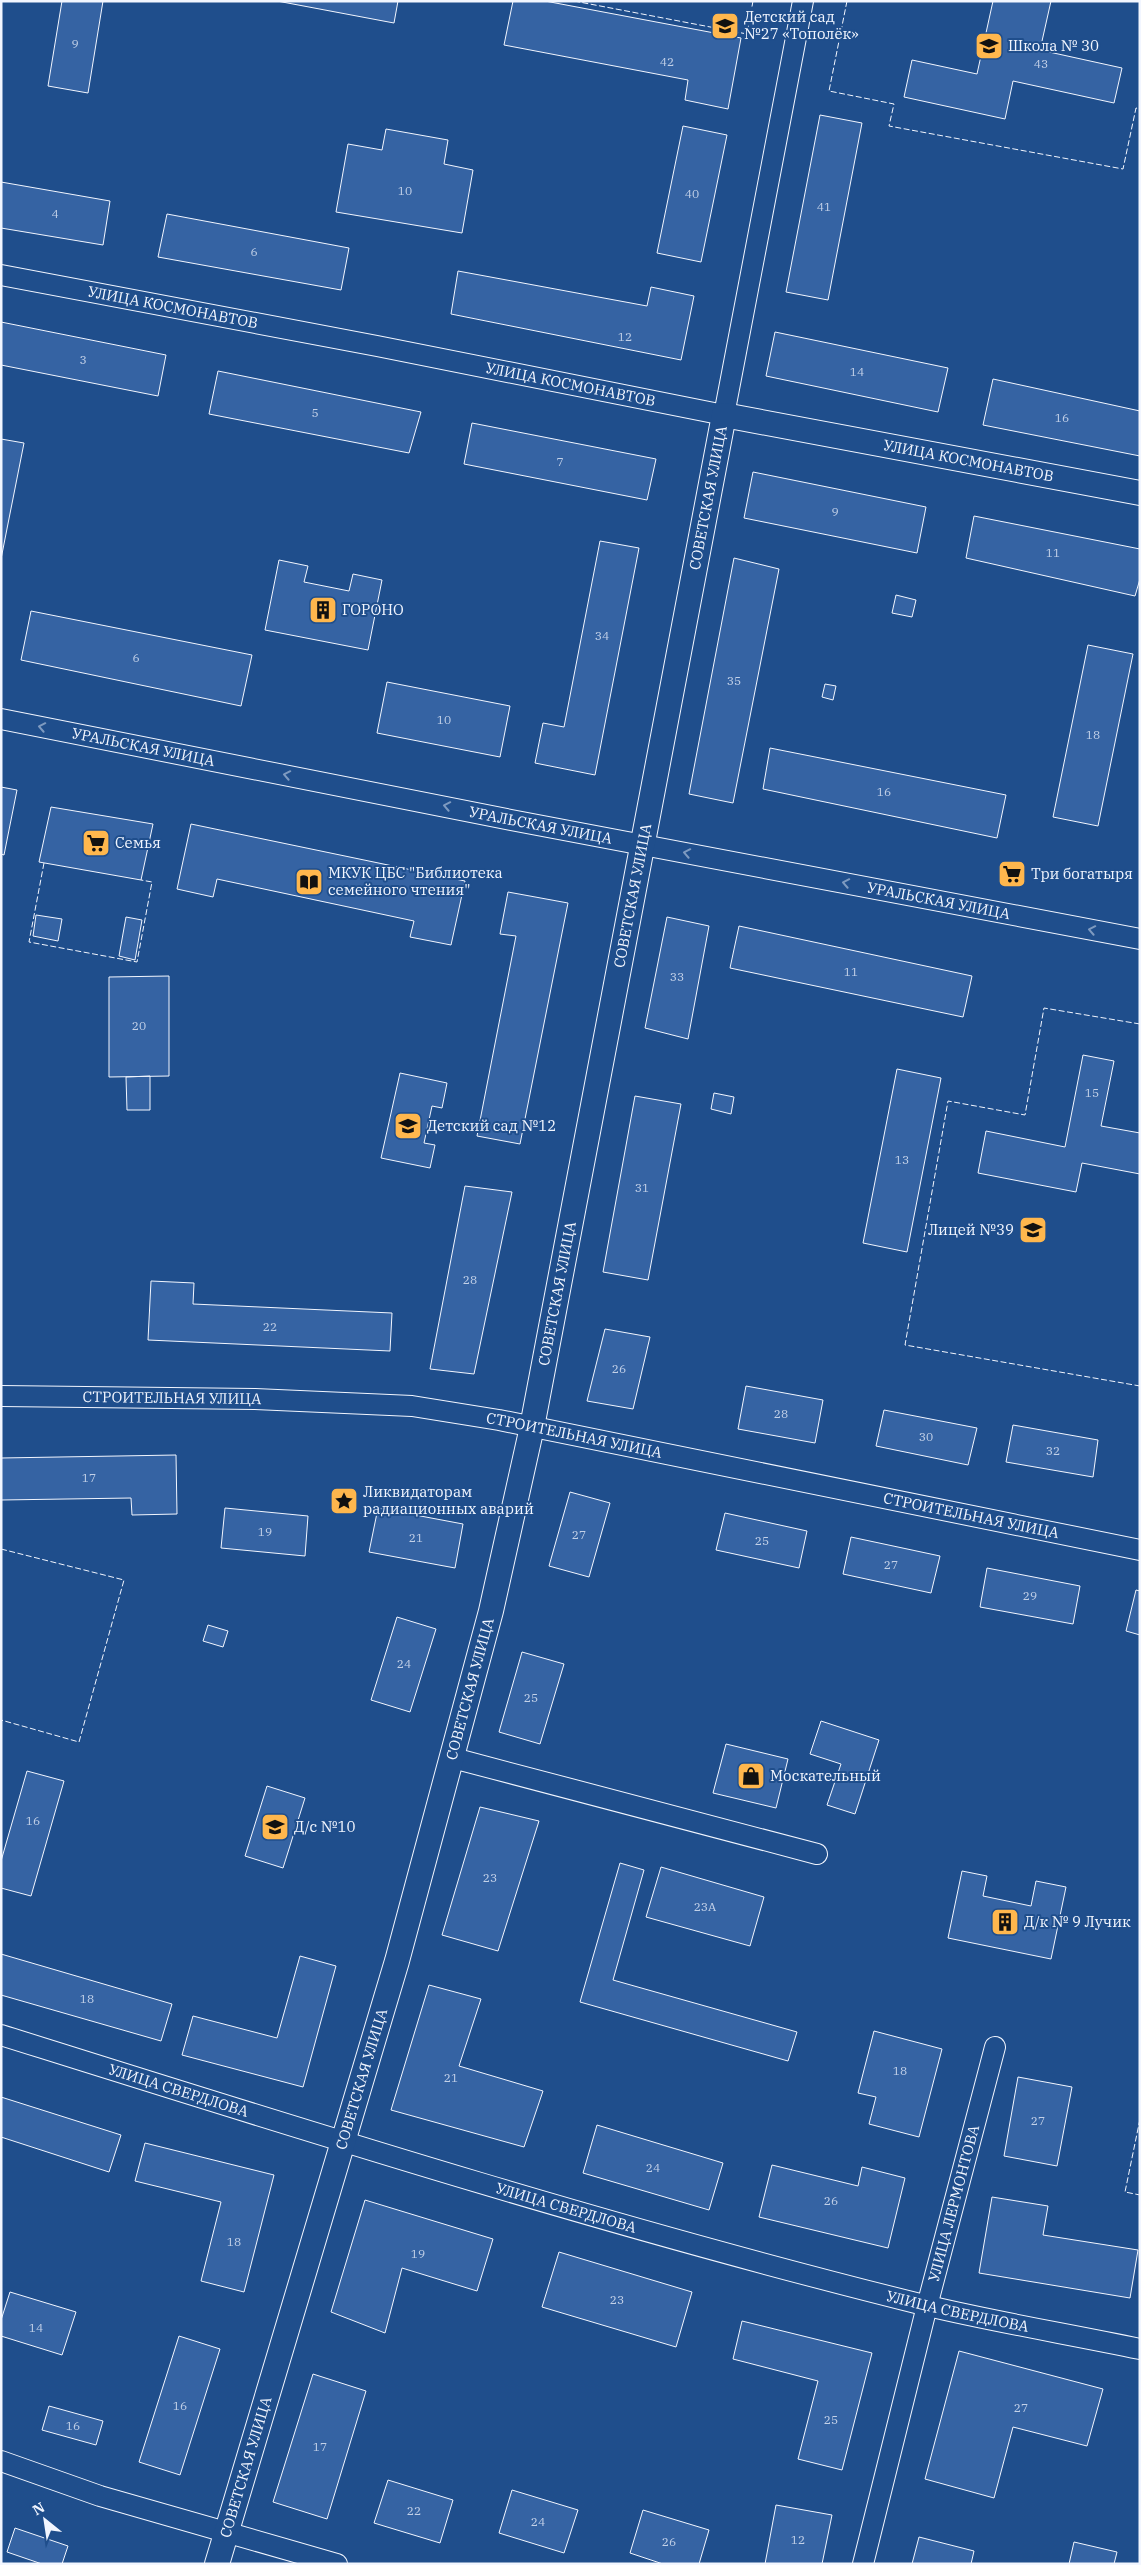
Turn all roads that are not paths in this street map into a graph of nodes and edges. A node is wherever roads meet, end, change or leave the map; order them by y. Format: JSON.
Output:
{"nodes":[{"id":1,"x":803,"y":1,"type":"edge"},
{"id":2,"x":1,"y":275,"type":"edge"},
{"id":3,"x":724,"y":415,"type":"junction"},
{"id":4,"x":1140,"y":493,"type":"edge"},
{"id":5,"x":1,"y":719,"type":"edge"},
{"id":6,"x":641,"y":844,"type":"junction"},
{"id":7,"x":1140,"y":939,"type":"edge"},
{"id":8,"x":1,"y":1396,"type":"edge"},
{"id":9,"x":532,"y":1427,"type":"junction"},
{"id":10,"x":1140,"y":1550,"type":"edge"},
{"id":11,"x":453,"y":1758,"type":"junction"},
{"id":12,"x":817,"y":1854,"type":"dead end"},
{"id":13,"x":1,"y":2036,"type":"edge"},
{"id":14,"x":995,"y":2047,"type":"dead end"},
{"id":15,"x":342,"y":2142,"type":"junction"},
{"id":16,"x":927,"y":2306,"type":"junction"},
{"id":17,"x":1140,"y":2349,"type":"edge"},
{"id":18,"x":1,"y":2461,"type":"edge"},
{"id":19,"x":226,"y":2532,"type":"junction"},
{"id":20,"x":217,"y":2564,"type":"edge"},
{"id":21,"x":337,"y":2564,"type":"edge"},
{"id":22,"x":863,"y":2564,"type":"edge"}],
"edges":[{"from":1,"to":3,"type":"street","name":"СОВЕТСКАЯ УЛИЦА"},
{"from":2,"to":3,"type":"street","name":"УЛИЦА КОСМОНАВТОВ"},
{"from":3,"to":4,"type":"street","name":"УЛИЦА КОСМОНАВТОВ"},
{"from":3,"to":6,"type":"street","name":"СОВЕТСКАЯ УЛИЦА"},
{"from":6,"to":5,"type":"street","name":"УРАЛЬСКАЯ УЛИЦА","one_way":true},
{"from":7,"to":6,"type":"street","name":"УРАЛЬСКАЯ УЛИЦА","one_way":true},
{"from":6,"to":9,"type":"street","name":"СОВЕТСКАЯ УЛИЦА"},
{"from":8,"to":9,"type":"street","name":"СТРОИТЕЛЬНАЯ УЛИЦА"},
{"from":9,"to":10,"type":"street","name":"СТРОИТЕЛЬНАЯ УЛИЦА"},
{"from":9,"to":11,"type":"street","name":"СОВЕТСКАЯ УЛИЦА"},
{"from":11,"to":12,"type":"street"},
{"from":11,"to":15,"type":"street","name":"СОВЕТСКАЯ УЛИЦА"},
{"from":13,"to":15,"type":"street","name":"УЛИЦА СВЕРДЛОВА"},
{"from":14,"to":16,"type":"street","name":"УЛИЦА ЛЕРМОНТОВА"},
{"from":15,"to":16,"type":"street","name":"УЛИЦА СВЕРДЛОВА"},
{"from":15,"to":19,"type":"street","name":"СОВЕТСКАЯ УЛИЦА"},
{"from":16,"to":17,"type":"street","name":"УЛИЦА СВЕРДЛОВА"},
{"from":16,"to":22,"type":"street","name":"УЛИЦА ЛЕРМОНТОВА"},
{"from":18,"to":19,"type":"street"},
{"from":19,"to":20,"type":"street","name":"СОВЕТСКАЯ УЛИЦА"},
{"from":19,"to":21,"type":"street"}]}
